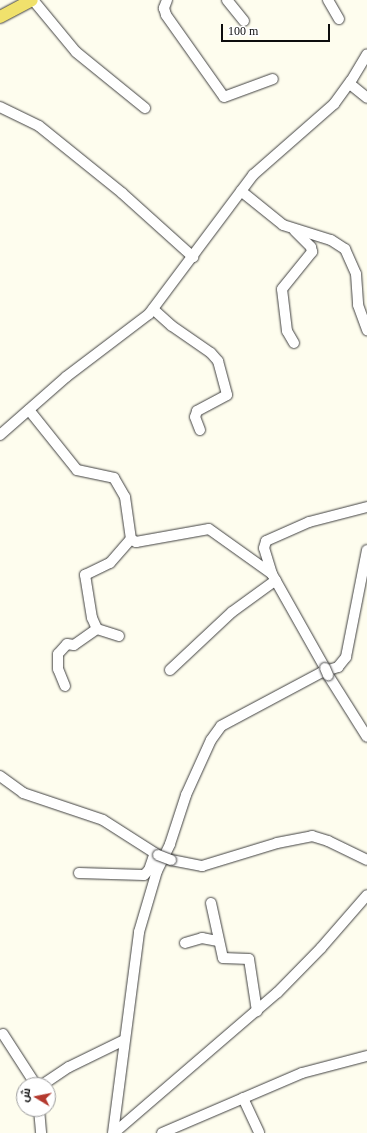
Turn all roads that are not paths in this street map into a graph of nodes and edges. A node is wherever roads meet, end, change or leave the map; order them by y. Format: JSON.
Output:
{"nodes":[{"id":1,"x":32,"y":0,"type":"edge"},
{"id":2,"x":167,"y":0,"type":"edge"},
{"id":3,"x":227,"y":0,"type":"edge"},
{"id":4,"x":328,"y":0,"type":"edge"},
{"id":5,"x":0,"y":17,"type":"edge"},
{"id":6,"x":339,"y":19,"type":"dead end"},
{"id":7,"x":244,"y":21,"type":"dead end"},
{"id":8,"x":367,"y":54,"type":"edge"},
{"id":9,"x":273,"y":79,"type":"dead end"},
{"id":10,"x":350,"y":84,"type":"junction"},
{"id":11,"x":367,"y":98,"type":"edge"},
{"id":12,"x":0,"y":107,"type":"edge"},
{"id":13,"x":145,"y":108,"type":"dead end"},
{"id":14,"x":242,"y":189,"type":"junction"},
{"id":15,"x":294,"y":230,"type":"junction"},
{"id":16,"x":193,"y":257,"type":"junction"},
{"id":17,"x":153,"y":309,"type":"junction"},
{"id":18,"x":367,"y":330,"type":"edge"},
{"id":19,"x":294,"y":343,"type":"dead end"},
{"id":20,"x":29,"y":410,"type":"junction"},
{"id":21,"x":200,"y":430,"type":"dead end"},
{"id":22,"x":0,"y":435,"type":"edge"},
{"id":23,"x":366,"y":507,"type":"edge"},
{"id":24,"x":131,"y":539,"type":"junction"},
{"id":25,"x":367,"y":550,"type":"edge"},
{"id":26,"x":274,"y":577,"type":"junction"},
{"id":27,"x":97,"y":629,"type":"junction"},
{"id":28,"x":119,"y":636,"type":"dead end"},
{"id":29,"x":170,"y":670,"type":"dead end"},
{"id":30,"x":65,"y":686,"type":"dead end"},
{"id":31,"x":367,"y":737,"type":"edge"},
{"id":32,"x":0,"y":776,"type":"edge"},
{"id":33,"x":156,"y":854,"type":"junction"},
{"id":34,"x":367,"y":860,"type":"edge"},
{"id":35,"x":79,"y":873,"type":"dead end"},
{"id":36,"x":367,"y":895,"type":"edge"},
{"id":37,"x":211,"y":903,"type":"dead end"},
{"id":38,"x":217,"y":941,"type":"junction"},
{"id":39,"x":184,"y":943,"type":"dead end"},
{"id":40,"x":257,"y":1011,"type":"junction"},
{"id":41,"x":3,"y":1034,"type":"dead end"},
{"id":42,"x":124,"y":1040,"type":"junction"},
{"id":43,"x":367,"y":1056,"type":"edge"},
{"id":44,"x":31,"y":1077,"type":"edge"},
{"id":45,"x":54,"y":1077,"type":"edge"},
{"id":46,"x":243,"y":1098,"type":"junction"},
{"id":47,"x":40,"y":1117,"type":"edge"},
{"id":48,"x":130,"y":1121,"type":"junction"},
{"id":49,"x":41,"y":1133,"type":"edge"},
{"id":50,"x":114,"y":1133,"type":"edge"},
{"id":51,"x":129,"y":1133,"type":"edge"},
{"id":52,"x":162,"y":1133,"type":"edge"},
{"id":53,"x":259,"y":1133,"type":"edge"}],
"edges":[{"from":1,"to":5,"type":"main road"},
{"from":1,"to":13,"type":"street"},
{"from":2,"to":9,"type":"street"},
{"from":3,"to":7,"type":"street"},
{"from":4,"to":6,"type":"street"},
{"from":8,"to":10,"type":"street"},
{"from":10,"to":11,"type":"street"},
{"from":10,"to":14,"type":"street"},
{"from":12,"to":16,"type":"street"},
{"from":14,"to":15,"type":"street"},
{"from":14,"to":16,"type":"street"},
{"from":15,"to":18,"type":"street"},
{"from":15,"to":19,"type":"street"},
{"from":16,"to":17,"type":"street"},
{"from":17,"to":20,"type":"street"},
{"from":17,"to":21,"type":"street"},
{"from":20,"to":22,"type":"street"},
{"from":20,"to":24,"type":"street"},
{"from":23,"to":26,"type":"street"},
{"from":24,"to":26,"type":"street"},
{"from":24,"to":27,"type":"street"},
{"from":25,"to":42,"type":"street"},
{"from":26,"to":29,"type":"street"},
{"from":26,"to":31,"type":"street"},
{"from":27,"to":28,"type":"street"},
{"from":27,"to":30,"type":"street"},
{"from":32,"to":33,"type":"street"},
{"from":33,"to":34,"type":"street","bridge":true},
{"from":33,"to":35,"type":"street"},
{"from":36,"to":40,"type":"street"},
{"from":37,"to":38,"type":"street"},
{"from":38,"to":39,"type":"street"},
{"from":38,"to":40,"type":"street"},
{"from":40,"to":48,"type":"street"},
{"from":41,"to":44,"type":"street"},
{"from":42,"to":45,"type":"street"},
{"from":42,"to":50,"type":"street"},
{"from":43,"to":46,"type":"street"},
{"from":46,"to":52,"type":"street"},
{"from":46,"to":53,"type":"street"},
{"from":47,"to":49,"type":"street"},
{"from":48,"to":50,"type":"street"},
{"from":48,"to":51,"type":"street"}]}
